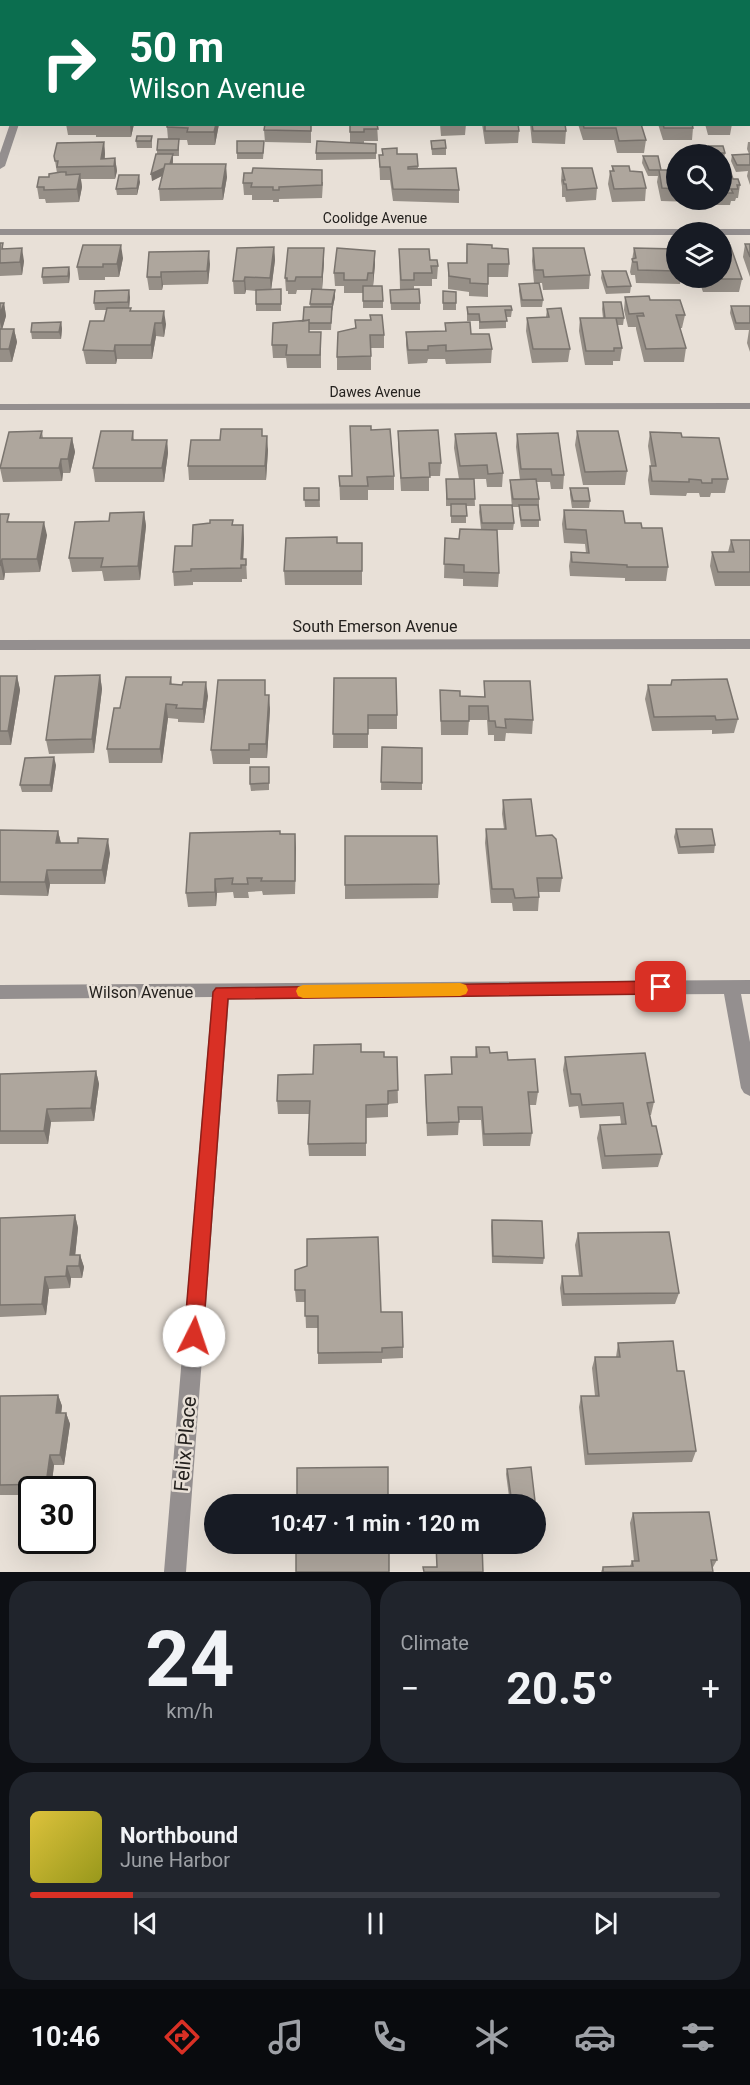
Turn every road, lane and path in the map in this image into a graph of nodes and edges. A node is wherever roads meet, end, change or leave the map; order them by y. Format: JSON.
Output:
{"nodes":[{"id":1,"x":14,"y":126,"type":"edge"},
{"id":2,"x":0,"y":166,"type":"edge"},
{"id":3,"x":0,"y":232,"type":"edge"},
{"id":4,"x":750,"y":232,"type":"edge"},
{"id":5,"x":750,"y":406,"type":"edge"},
{"id":6,"x":0,"y":407,"type":"edge"},
{"id":7,"x":750,"y":644,"type":"edge"},
{"id":8,"x":0,"y":645,"type":"edge"},
{"id":9,"x":731,"y":987,"type":"junction"},
{"id":10,"x":750,"y":987,"type":"edge"},
{"id":11,"x":0,"y":992,"type":"edge"},
{"id":12,"x":221,"y":992,"type":"junction"},
{"id":13,"x":750,"y":1089,"type":"edge"},
{"id":14,"x":175,"y":1572,"type":"edge"}],
"edges":[{"from":1,"to":2,"type":"street"},
{"from":3,"to":4,"type":"street","name":"Coolidge Avenue"},
{"from":5,"to":6,"type":"street","name":"Dawes Avenue"},
{"from":7,"to":8,"type":"street","name":"South Emerson Avenue"},
{"from":9,"to":10,"type":"street","name":"Wilson Avenue"},
{"from":9,"to":12,"type":"street","name":"Wilson Avenue"},
{"from":9,"to":13,"type":"street"},
{"from":11,"to":12,"type":"street","name":"Wilson Avenue"},
{"from":12,"to":14,"type":"street","name":"Felix Place"}]}
